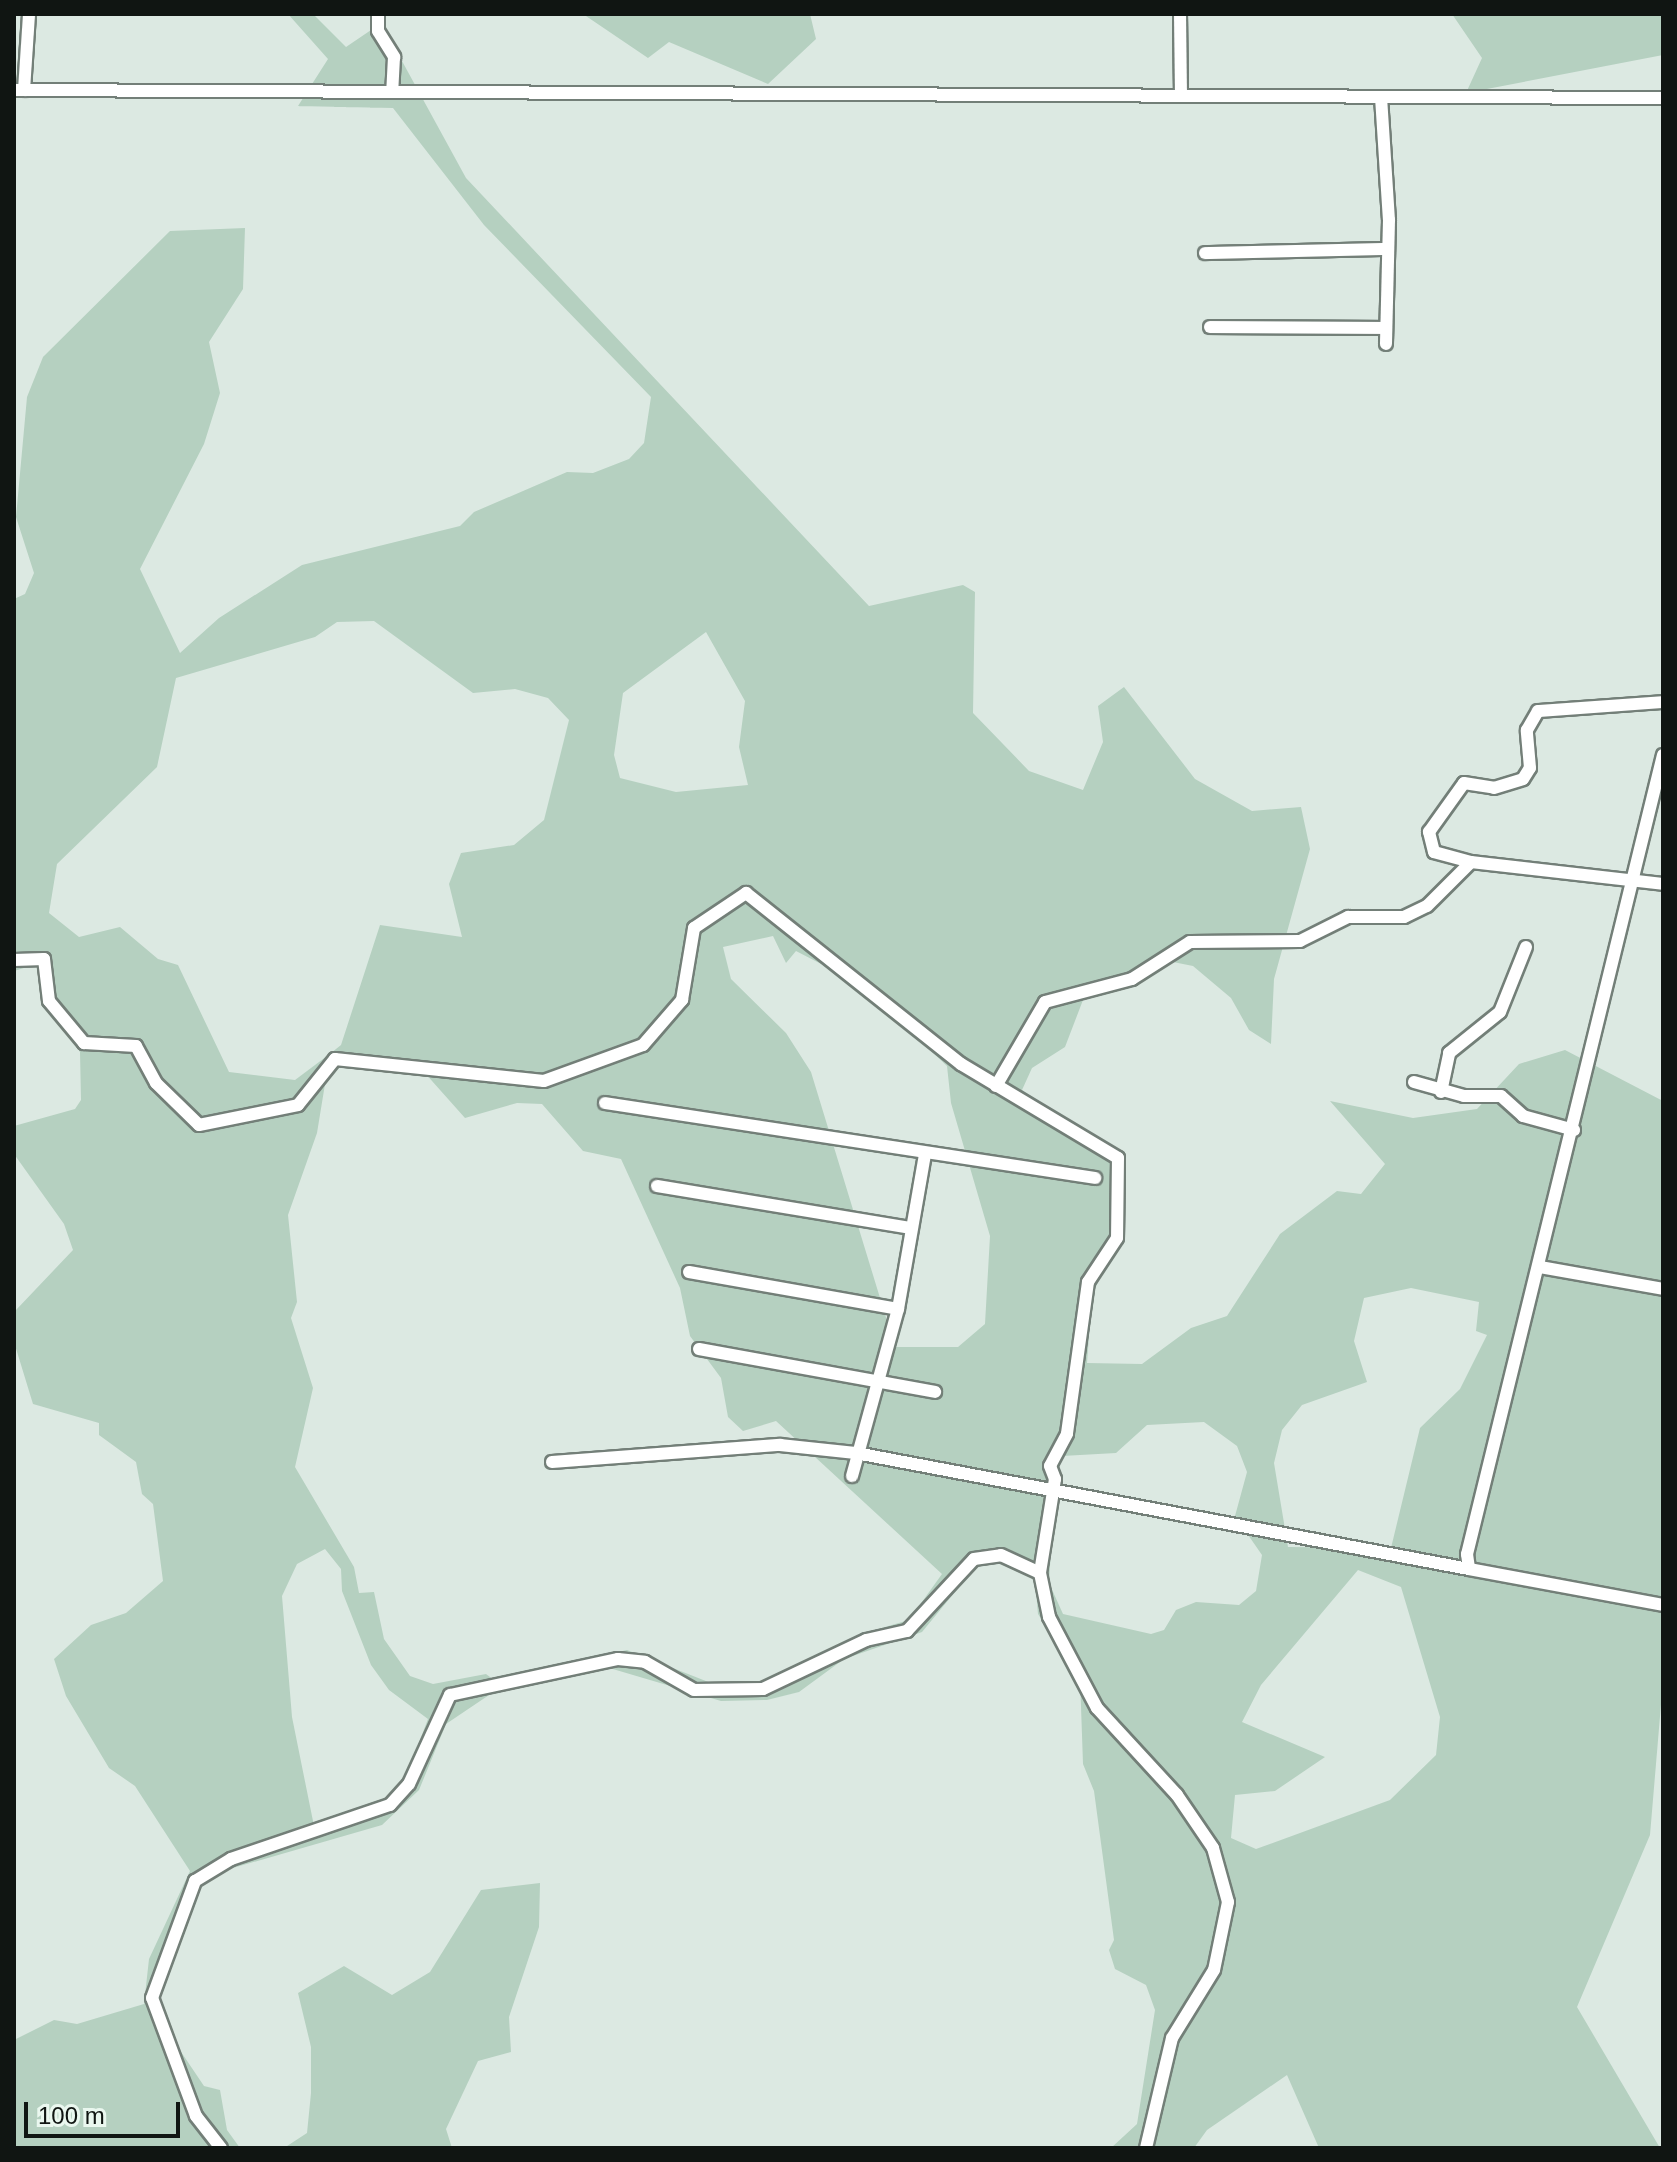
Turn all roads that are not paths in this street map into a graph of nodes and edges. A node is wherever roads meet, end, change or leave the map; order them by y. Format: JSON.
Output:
{"nodes":[{"id":1,"x":29,"y":14,"type":"edge"},
{"id":2,"x":378,"y":14,"type":"edge"},
{"id":3,"x":1180,"y":14,"type":"edge"},
{"id":4,"x":19,"y":90,"type":"edge"},
{"id":5,"x":392,"y":90,"type":"junction"},
{"id":6,"x":1181,"y":96,"type":"junction"},
{"id":7,"x":1381,"y":97,"type":"junction"},
{"id":8,"x":1663,"y":98,"type":"edge"},
{"id":9,"x":1387,"y":249,"type":"junction"},
{"id":10,"x":1205,"y":253,"type":"dead end"},
{"id":11,"x":1210,"y":327,"type":"dead end"},
{"id":12,"x":1386,"y":328,"type":"junction"},
{"id":13,"x":1386,"y":344,"type":"dead end"},
{"id":14,"x":1663,"y":702,"type":"edge"},
{"id":15,"x":1663,"y":755,"type":"edge"},
{"id":16,"x":1471,"y":862,"type":"junction"},
{"id":17,"x":1636,"y":878,"type":"junction"},
{"id":18,"x":1663,"y":884,"type":"edge"},
{"id":19,"x":1526,"y":947,"type":"dead end"},
{"id":20,"x":14,"y":960,"type":"edge"},
{"id":21,"x":1414,"y":1082,"type":"dead end"},
{"id":22,"x":996,"y":1086,"type":"junction"},
{"id":23,"x":1441,"y":1092,"type":"junction"},
{"id":24,"x":605,"y":1103,"type":"dead end"},
{"id":25,"x":1574,"y":1130,"type":"junction"},
{"id":26,"x":925,"y":1155,"type":"junction"},
{"id":27,"x":1095,"y":1178,"type":"dead end"},
{"id":28,"x":657,"y":1186,"type":"dead end"},
{"id":29,"x":912,"y":1228,"type":"junction"},
{"id":30,"x":1540,"y":1267,"type":"junction"},
{"id":31,"x":689,"y":1272,"type":"dead end"},
{"id":32,"x":1663,"y":1289,"type":"edge"},
{"id":33,"x":898,"y":1309,"type":"junction"},
{"id":34,"x":699,"y":1349,"type":"dead end"},
{"id":35,"x":877,"y":1381,"type":"junction"},
{"id":36,"x":935,"y":1392,"type":"dead end"},
{"id":37,"x":856,"y":1453,"type":"junction"},
{"id":38,"x":552,"y":1462,"type":"dead end"},
{"id":39,"x":852,"y":1476,"type":"dead end"},
{"id":40,"x":1053,"y":1489,"type":"junction"},
{"id":41,"x":1469,"y":1569,"type":"junction"},
{"id":42,"x":1040,"y":1573,"type":"junction"},
{"id":43,"x":1663,"y":1605,"type":"edge"},
{"id":44,"x":221,"y":2148,"type":"edge"},
{"id":45,"x":1146,"y":2148,"type":"edge"}],
"edges":[{"from":1,"to":4,"type":"street"},
{"from":2,"to":5,"type":"street"},
{"from":3,"to":6,"type":"street"},
{"from":4,"to":5,"type":"street"},
{"from":5,"to":6,"type":"street"},
{"from":6,"to":7,"type":"street"},
{"from":7,"to":8,"type":"street"},
{"from":7,"to":9,"type":"street"},
{"from":9,"to":10,"type":"street"},
{"from":9,"to":12,"type":"street"},
{"from":11,"to":12,"type":"street"},
{"from":12,"to":13,"type":"street"},
{"from":14,"to":16,"type":"street"},
{"from":15,"to":17,"type":"street"},
{"from":16,"to":17,"type":"street"},
{"from":16,"to":22,"type":"street"},
{"from":17,"to":18,"type":"street"},
{"from":17,"to":25,"type":"street"},
{"from":19,"to":23,"type":"street"},
{"from":20,"to":22,"type":"street"},
{"from":21,"to":23,"type":"street"},
{"from":22,"to":40,"type":"street"},
{"from":23,"to":25,"type":"street"},
{"from":24,"to":26,"type":"street"},
{"from":25,"to":30,"type":"street"},
{"from":26,"to":27,"type":"street"},
{"from":26,"to":29,"type":"street"},
{"from":28,"to":29,"type":"street"},
{"from":29,"to":33,"type":"street"},
{"from":30,"to":32,"type":"street"},
{"from":30,"to":41,"type":"street"},
{"from":31,"to":33,"type":"street"},
{"from":33,"to":35,"type":"street"},
{"from":34,"to":35,"type":"street"},
{"from":35,"to":36,"type":"street"},
{"from":35,"to":37,"type":"street"},
{"from":37,"to":38,"type":"street"},
{"from":37,"to":39,"type":"street"},
{"from":37,"to":40,"type":"street"},
{"from":40,"to":41,"type":"street"},
{"from":40,"to":42,"type":"street"},
{"from":41,"to":43,"type":"street"},
{"from":42,"to":44,"type":"street"},
{"from":42,"to":45,"type":"street"}]}
